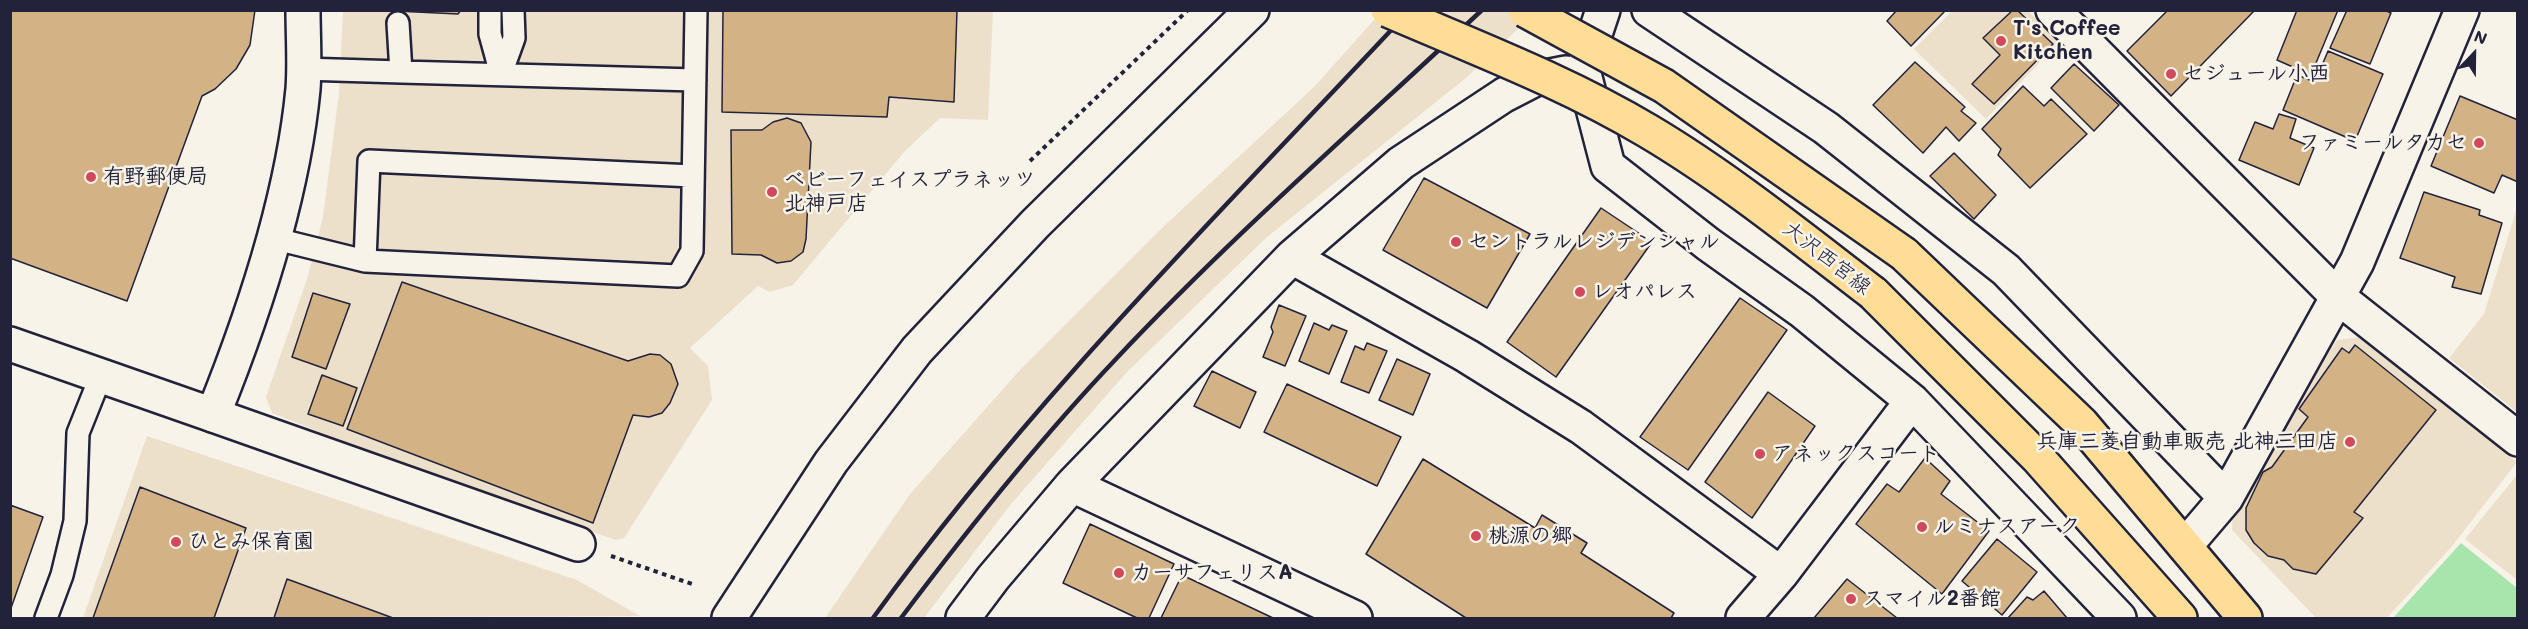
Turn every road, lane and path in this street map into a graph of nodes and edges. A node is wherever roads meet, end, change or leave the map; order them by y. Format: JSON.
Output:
{"nodes":[{"id":1,"x":303,"y":10,"type":"edge"},
{"id":2,"x":490,"y":10,"type":"edge"},
{"id":3,"x":513,"y":10,"type":"edge"},
{"id":4,"x":696,"y":10,"type":"edge"},
{"id":5,"x":1188,"y":10,"type":"edge"},
{"id":6,"x":1252,"y":10,"type":"edge"},
{"id":7,"x":1388,"y":10,"type":"edge"},
{"id":8,"x":1525,"y":10,"type":"edge"},
{"id":9,"x":1603,"y":10,"type":"edge"},
{"id":10,"x":1649,"y":10,"type":"edge"},
{"id":11,"x":2053,"y":10,"type":"edge"},
{"id":12,"x":2462,"y":10,"type":"edge"},
{"id":13,"x":398,"y":23,"type":"dead end"},
{"id":14,"x":303,"y":69,"type":"junction"},
{"id":15,"x":1583,"y":70,"type":"junction"},
{"id":16,"x":401,"y":72,"type":"junction"},
{"id":17,"x":501,"y":74,"type":"junction"},
{"id":18,"x":695,"y":80,"type":"junction"},
{"id":19,"x":1030,"y":161,"type":"dead end"},
{"id":20,"x":693,"y":176,"type":"junction"},
{"id":21,"x":272,"y":238,"type":"junction"},
{"id":22,"x":1292,"y":257,"type":"junction"},
{"id":23,"x":365,"y":261,"type":"junction"},
{"id":24,"x":2338,"y":297,"type":"junction"},
{"id":25,"x":10,"y":344,"type":"edge"},
{"id":26,"x":100,"y":378,"type":"junction"},
{"id":27,"x":1912,"y":401,"type":"junction"},
{"id":28,"x":213,"y":415,"type":"junction"},
{"id":29,"x":2517,"y":439,"type":"edge"},
{"id":30,"x":1072,"y":485,"type":"junction"},
{"id":31,"x":2226,"y":498,"type":"junction"},
{"id":32,"x":2185,"y":546,"type":"junction"},
{"id":33,"x":592,"y":549,"type":"joint"},
{"id":34,"x":1781,"y":574,"type":"junction"},
{"id":35,"x":692,"y":584,"type":"dead end"},
{"id":36,"x":2169,"y":615,"type":"edge"},
{"id":37,"x":46,"y":618,"type":"edge"},
{"id":38,"x":729,"y":618,"type":"edge"},
{"id":39,"x":963,"y":618,"type":"edge"},
{"id":40,"x":1355,"y":618,"type":"edge"},
{"id":41,"x":1743,"y":618,"type":"edge"},
{"id":42,"x":2120,"y":618,"type":"edge"},
{"id":43,"x":2245,"y":618,"type":"edge"}],
"edges":[{"from":1,"to":14,"type":"street"},
{"from":2,"to":17,"type":"lane"},
{"from":3,"to":17,"type":"lane"},
{"from":4,"to":18,"type":"lane"},
{"from":5,"to":19,"type":"path"},
{"from":6,"to":38,"type":"street"},
{"from":7,"to":36,"type":"main road","name":"大沢西宮線","bridge":true},
{"from":8,"to":32,"type":"main road","bridge":true},
{"from":9,"to":15,"type":"street"},
{"from":10,"to":31,"type":"street"},
{"from":11,"to":24,"type":"street"},
{"from":12,"to":24,"type":"street"},
{"from":13,"to":16,"type":"lane"},
{"from":14,"to":16,"type":"lane"},
{"from":14,"to":21,"type":"street"},
{"from":15,"to":22,"type":"street"},
{"from":15,"to":27,"type":"street"},
{"from":16,"to":17,"type":"lane"},
{"from":17,"to":18,"type":"lane"},
{"from":18,"to":20,"type":"lane"},
{"from":20,"to":23,"type":"lane"},
{"from":20,"to":23,"type":"lane"},
{"from":21,"to":23,"type":"lane"},
{"from":21,"to":28,"type":"street"},
{"from":22,"to":30,"type":"street"},
{"from":22,"to":34,"type":"street"},
{"from":24,"to":29,"type":"street"},
{"from":24,"to":31,"type":"street"},
{"from":25,"to":26,"type":"street"},
{"from":26,"to":28,"type":"street"},
{"from":26,"to":37,"type":"lane"},
{"from":27,"to":34,"type":"street"},
{"from":27,"to":42,"type":"street"},
{"from":28,"to":33,"type":"street"},
{"from":30,"to":39,"type":"street"},
{"from":30,"to":40,"type":"street"},
{"from":31,"to":32,"type":"street"},
{"from":32,"to":43,"type":"main road"},
{"from":33,"to":35,"type":"path"},
{"from":34,"to":41,"type":"street"}]}
